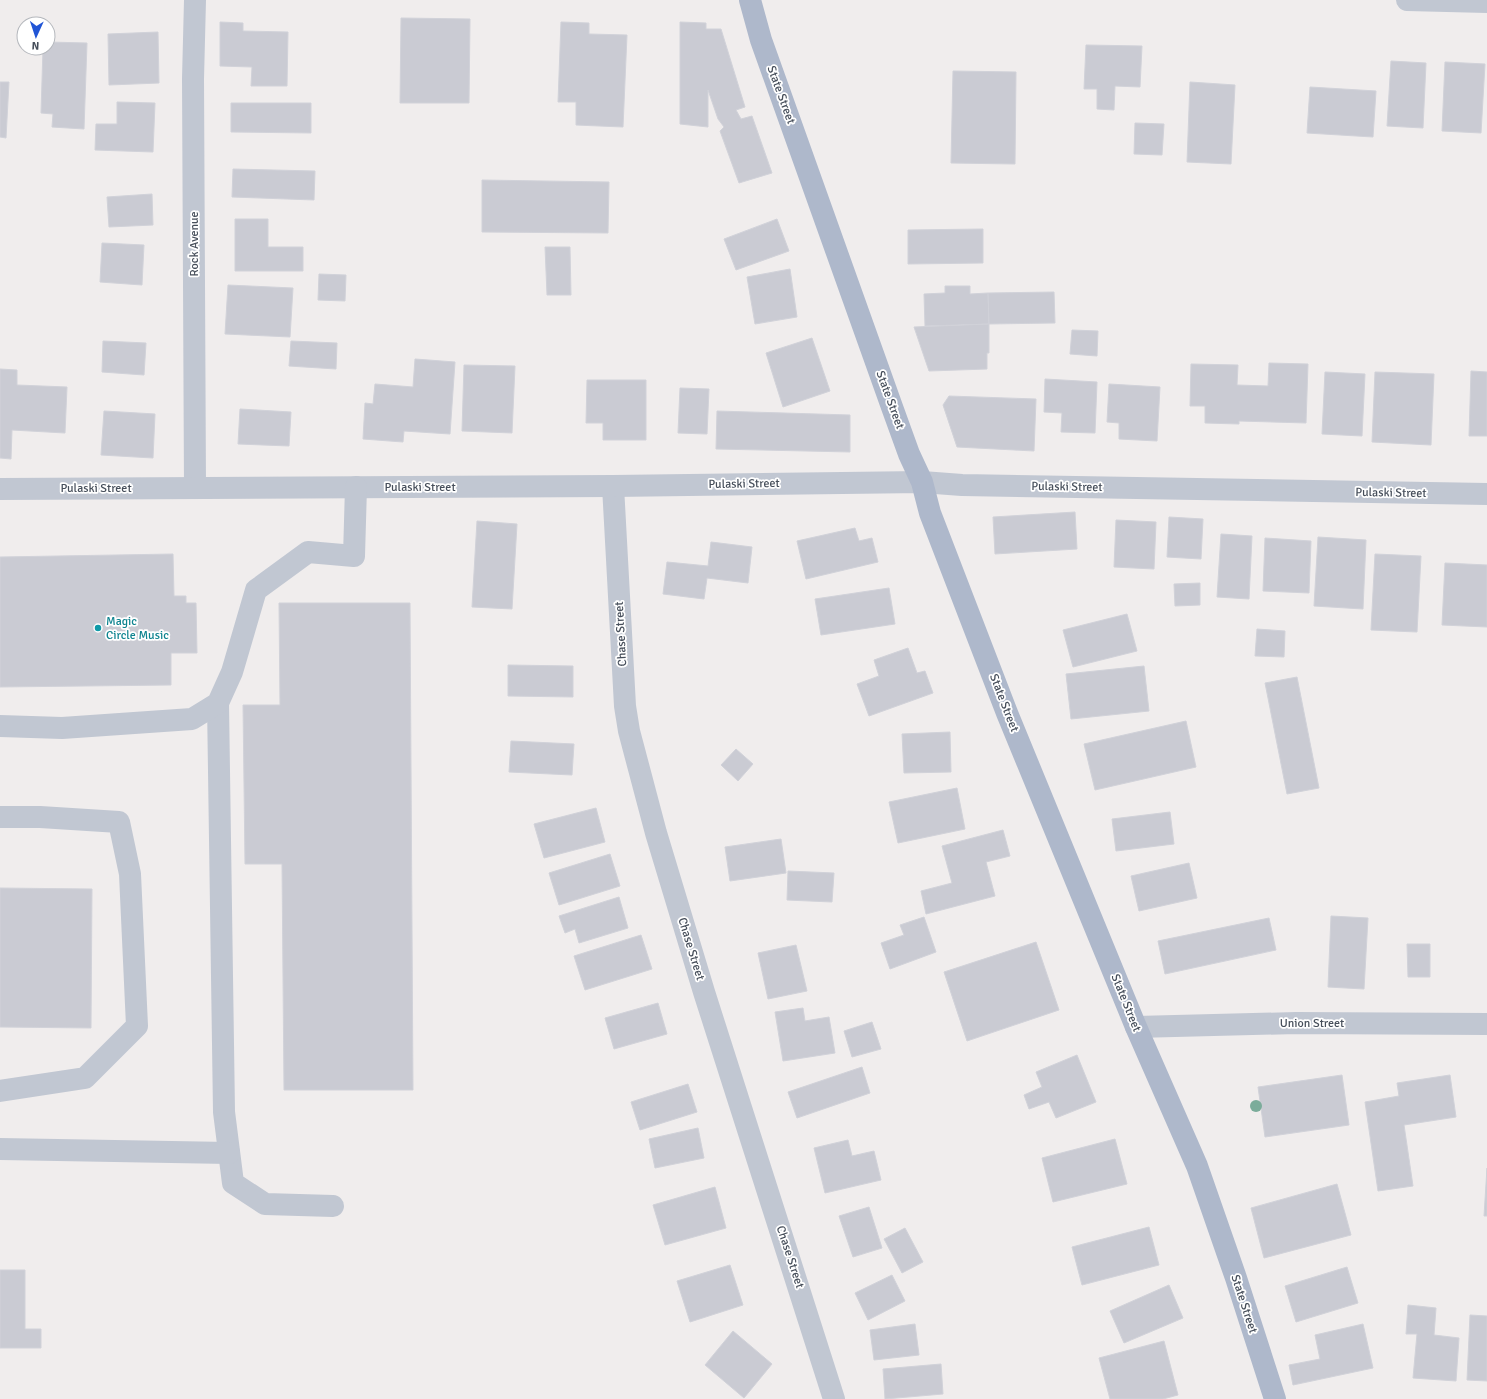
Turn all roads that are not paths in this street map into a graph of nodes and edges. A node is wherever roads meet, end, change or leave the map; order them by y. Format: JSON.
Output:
{"nodes":[{"id":1,"x":195,"y":0,"type":"edge"},
{"id":2,"x":750,"y":0,"type":"edge"},
{"id":3,"x":1407,"y":0,"type":"edge"},
{"id":4,"x":1487,"y":2,"type":"edge"},
{"id":5,"x":922,"y":482,"type":"junction"},
{"id":6,"x":613,"y":486,"type":"junction"},
{"id":7,"x":356,"y":487,"type":"junction"},
{"id":8,"x":195,"y":488,"type":"junction"},
{"id":9,"x":0,"y":489,"type":"edge"},
{"id":10,"x":1487,"y":494,"type":"edge"},
{"id":11,"x":218,"y":703,"type":"junction"},
{"id":12,"x":0,"y":726,"type":"edge"},
{"id":13,"x":0,"y":817,"type":"edge"},
{"id":14,"x":1487,"y":1024,"type":"edge"},
{"id":15,"x":1136,"y":1027,"type":"junction"},
{"id":16,"x":0,"y":1091,"type":"edge"},
{"id":17,"x":0,"y":1149,"type":"edge"},
{"id":18,"x":230,"y":1153,"type":"junction"},
{"id":19,"x":333,"y":1206,"type":"dead end"},
{"id":20,"x":834,"y":1399,"type":"edge"},
{"id":21,"x":1275,"y":1399,"type":"edge"}],
"edges":[{"from":1,"to":8,"type":"street","name":"Rock Avenue"},
{"from":2,"to":5,"type":"main road","name":"State Street"},
{"from":3,"to":4,"type":"street"},
{"from":5,"to":6,"type":"street","name":"Pulaski Street"},
{"from":5,"to":10,"type":"street","name":"Pulaski Street"},
{"from":5,"to":15,"type":"main road","name":"State Street"},
{"from":6,"to":7,"type":"street","name":"Pulaski Street"},
{"from":6,"to":20,"type":"street","name":"Chase Street"},
{"from":7,"to":8,"type":"street","name":"Pulaski Street"},
{"from":7,"to":11,"type":"street"},
{"from":8,"to":9,"type":"street","name":"Pulaski Street"},
{"from":11,"to":12,"type":"street"},
{"from":11,"to":18,"type":"street"},
{"from":13,"to":16,"type":"street"},
{"from":14,"to":15,"type":"street","name":"Union Street"},
{"from":15,"to":21,"type":"main road","name":"State Street"},
{"from":17,"to":18,"type":"street"},
{"from":18,"to":19,"type":"street"}]}
